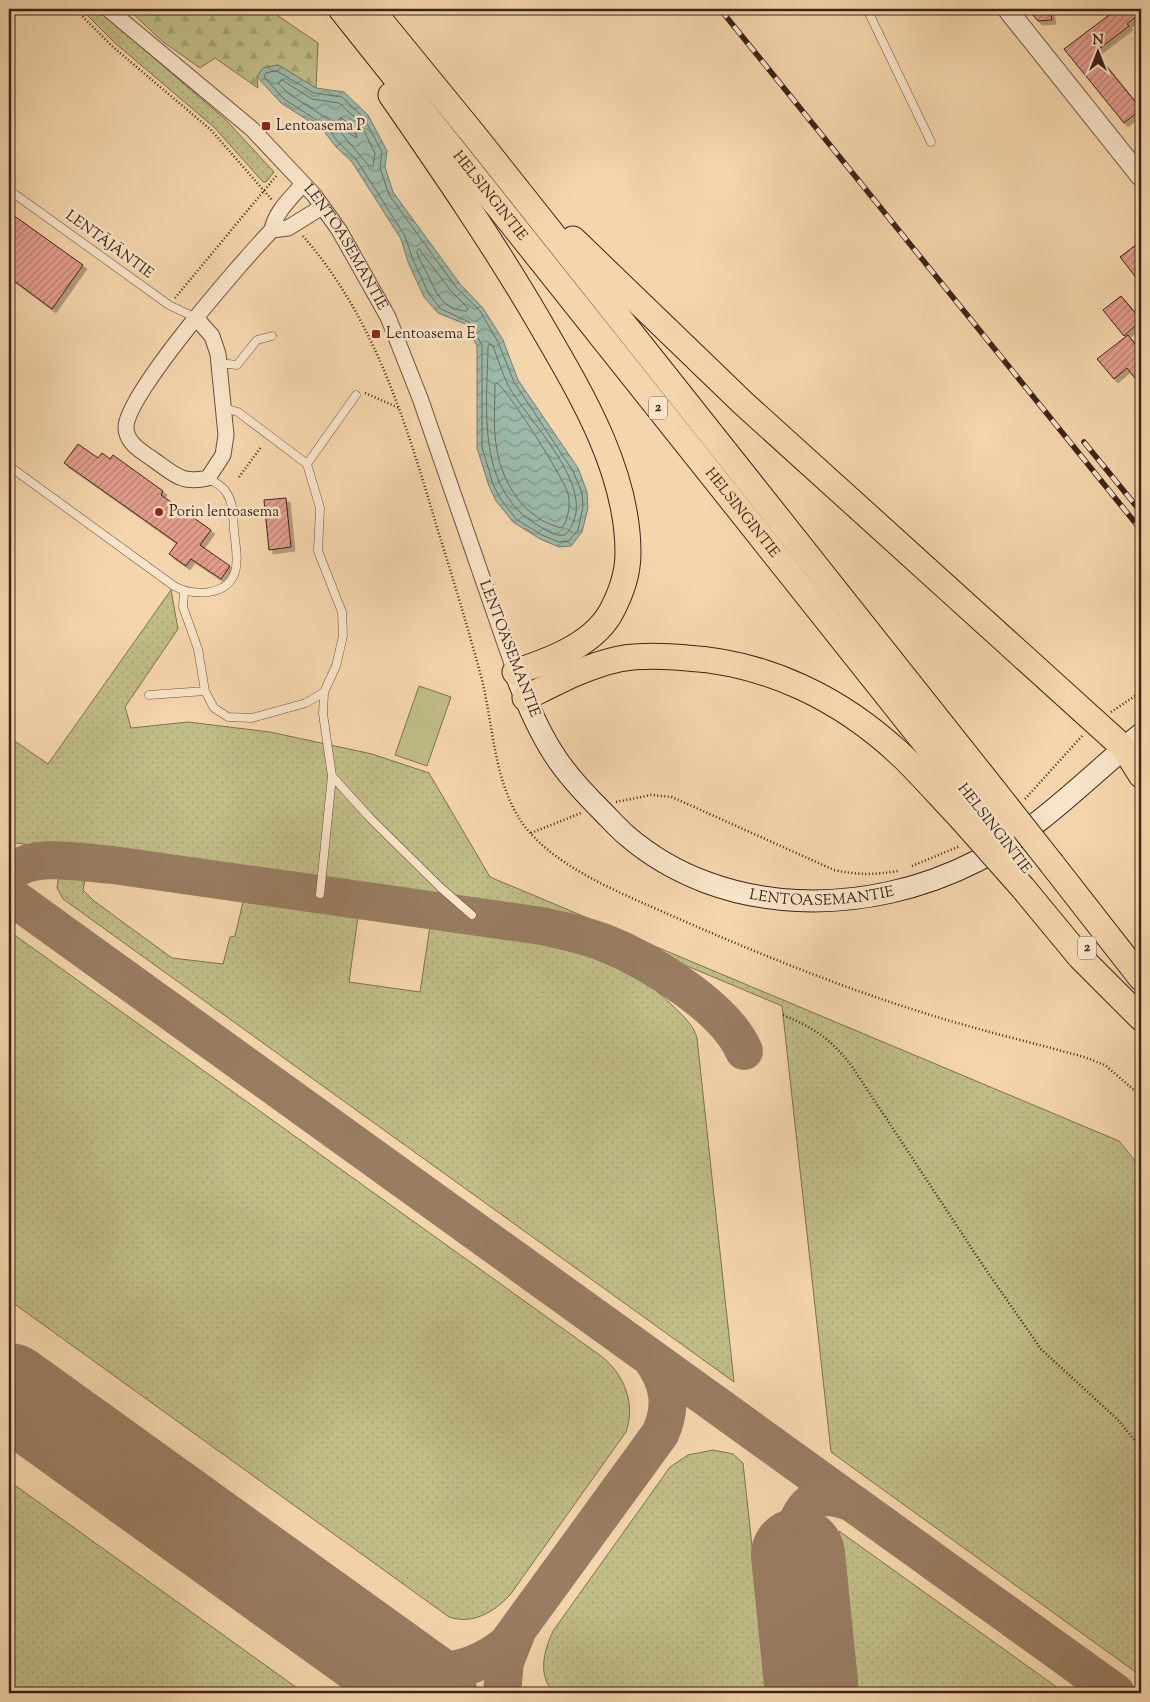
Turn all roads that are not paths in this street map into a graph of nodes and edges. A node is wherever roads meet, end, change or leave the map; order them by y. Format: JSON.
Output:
{"nodes":[{"id":1,"x":108,"y":9,"type":"edge"},
{"id":2,"x":331,"y":9,"type":"edge"},
{"id":3,"x":341,"y":9,"type":"edge"},
{"id":4,"x":371,"y":9,"type":"edge"},
{"id":5,"x":867,"y":9,"type":"edge"},
{"id":6,"x":1007,"y":9,"type":"edge"},
{"id":7,"x":474,"y":135,"type":"junction"},
{"id":8,"x":931,"y":142,"type":"dead end"},
{"id":9,"x":1141,"y":177,"type":"edge"},
{"id":10,"x":303,"y":184,"type":"junction"},
{"id":11,"x":9,"y":190,"type":"edge"},
{"id":12,"x":322,"y":207,"type":"junction"},
{"id":13,"x":272,"y":230,"type":"junction"},
{"id":14,"x":196,"y":318,"type":"junction"},
{"id":15,"x":272,"y":336,"type":"dead end"},
{"id":16,"x":219,"y":363,"type":"junction"},
{"id":17,"x":356,"y":395,"type":"road end"},
{"id":18,"x":224,"y":408,"type":"junction"},
{"id":19,"x":307,"y":464,"type":"junction"},
{"id":20,"x":9,"y":466,"type":"edge"},
{"id":21,"x":208,"y":478,"type":"junction"},
{"id":22,"x":184,"y":592,"type":"junction"},
{"id":23,"x":515,"y":672,"type":"junction"},
{"id":24,"x":205,"y":691,"type":"junction"},
{"id":25,"x":324,"y":692,"type":"junction"},
{"id":26,"x":149,"y":695,"type":"dead end"},
{"id":27,"x":525,"y":698,"type":"junction"},
{"id":28,"x":1133,"y":741,"type":"edge"},
{"id":29,"x":1141,"y":775,"type":"edge"},
{"id":30,"x":332,"y":776,"type":"junction"},
{"id":31,"x":968,"y":812,"type":"junction"},
{"id":32,"x":320,"y":894,"type":"dead end"},
{"id":33,"x":472,"y":915,"type":"dead end"},
{"id":34,"x":1141,"y":978,"type":"edge"},
{"id":35,"x":1141,"y":1017,"type":"edge"}],
"edges":[{"from":1,"to":10,"type":"street","name":"LENTOASEMANTIE"},
{"from":2,"to":23,"type":"highway"},
{"from":3,"to":31,"type":"highway","name":"HELSINGINTIE","number":"2"},
{"from":4,"to":7,"type":"highway","name":"HELSINGINTIE","number":"2"},
{"from":5,"to":8,"type":"lane"},
{"from":6,"to":9,"type":"street"},
{"from":7,"to":28,"type":"highway"},
{"from":7,"to":34,"type":"highway","name":"HELSINGINTIE","number":"2","bridge":true},
{"from":10,"to":12,"type":"street","name":"LENTOASEMANTIE"},
{"from":10,"to":13,"type":"street"},
{"from":11,"to":14,"type":"lane","name":"LENTÄJÄNTIE"},
{"from":12,"to":13,"type":"street"},
{"from":12,"to":23,"type":"street","name":"LENTOASEMANTIE"},
{"from":13,"to":14,"type":"street"},
{"from":14,"to":16,"type":"street"},
{"from":14,"to":21,"type":"street"},
{"from":15,"to":16,"type":"lane"},
{"from":16,"to":18,"type":"street"},
{"from":17,"to":19,"type":"lane"},
{"from":18,"to":19,"type":"lane"},
{"from":18,"to":21,"type":"street"},
{"from":19,"to":25,"type":"lane"},
{"from":20,"to":22,"type":"lane"},
{"from":21,"to":22,"type":"lane"},
{"from":22,"to":24,"type":"lane"},
{"from":23,"to":27,"type":"main road","name":"LENTOASEMANTIE"},
{"from":24,"to":25,"type":"lane"},
{"from":24,"to":26,"type":"lane"},
{"from":25,"to":30,"type":"lane"},
{"from":27,"to":28,"type":"main road","name":"LENTOASEMANTIE"},
{"from":27,"to":31,"type":"highway"},
{"from":28,"to":29,"type":"highway"},
{"from":30,"to":32,"type":"lane"},
{"from":30,"to":33,"type":"lane"},
{"from":31,"to":35,"type":"highway","name":"HELSINGINTIE","number":"2","bridge":true}]}
